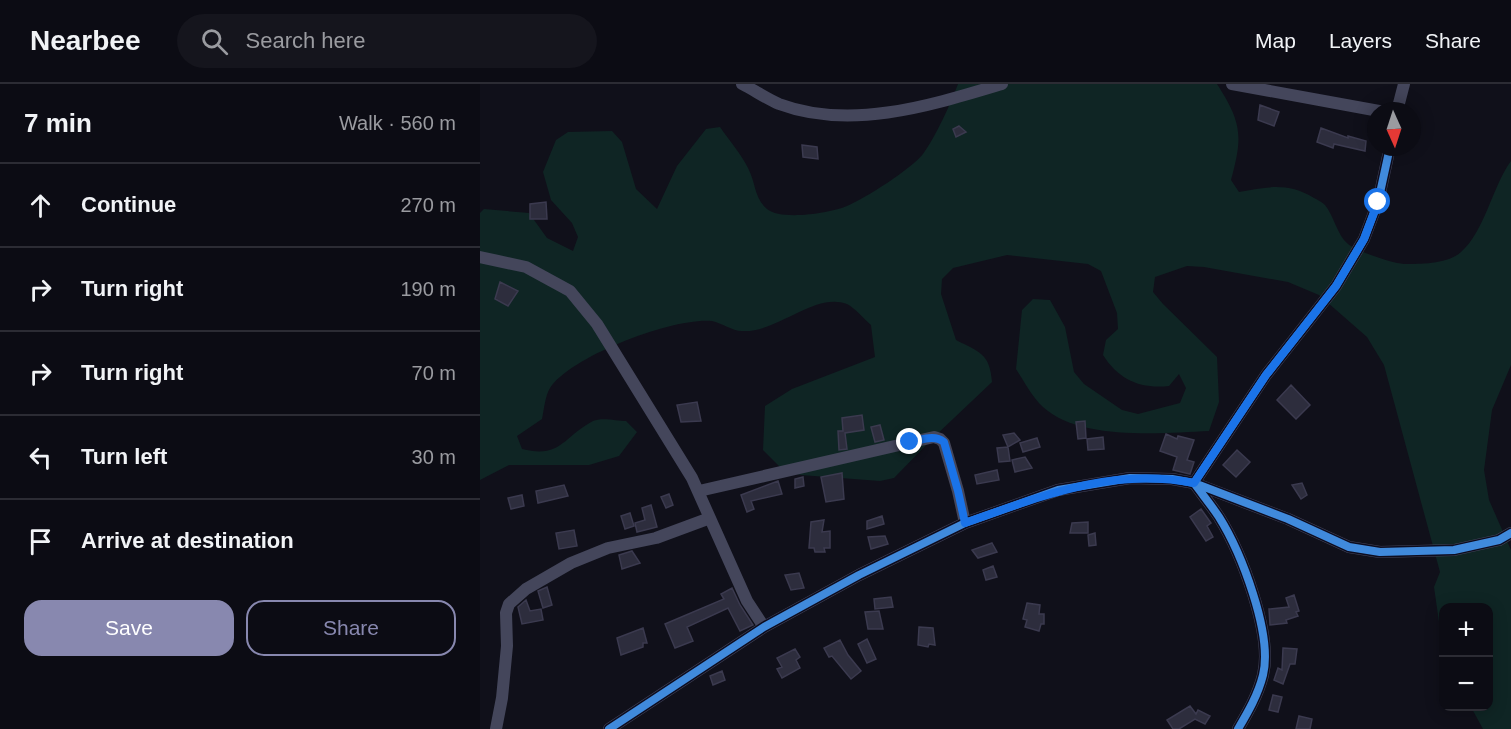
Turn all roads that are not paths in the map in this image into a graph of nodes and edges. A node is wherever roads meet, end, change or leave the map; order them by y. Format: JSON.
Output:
{"nodes":[{"id":1,"x":742,"y":84,"type":"edge"},
{"id":2,"x":1002,"y":84,"type":"edge"},
{"id":3,"x":1232,"y":84,"type":"edge"},
{"id":4,"x":1404,"y":84,"type":"edge"},
{"id":5,"x":1399,"y":102,"type":"edge"},
{"id":6,"x":1367,"y":109,"type":"edge"},
{"id":7,"x":1388,"y":156,"type":"edge"},
{"id":8,"x":480,"y":257,"type":"edge"},
{"id":9,"x":1194,"y":483,"type":"junction"},
{"id":10,"x":699,"y":491,"type":"junction"},
{"id":11,"x":710,"y":518,"type":"junction"},
{"id":12,"x":965,"y":523,"type":"junction"},
{"id":13,"x":1511,"y":533,"type":"edge"},
{"id":14,"x":764,"y":627,"type":"junction"},
{"id":15,"x":496,"y":729,"type":"edge"},
{"id":16,"x":609,"y":729,"type":"edge"},
{"id":17,"x":1238,"y":729,"type":"edge"}],
"edges":[{"from":1,"to":2,"type":"street"},
{"from":3,"to":6,"type":"street"},
{"from":4,"to":5,"type":"street"},
{"from":7,"to":9,"type":"street"},
{"from":8,"to":10,"type":"street"},
{"from":9,"to":12,"type":"street"},
{"from":9,"to":13,"type":"street"},
{"from":9,"to":17,"type":"street"},
{"from":10,"to":11,"type":"street"},
{"from":10,"to":12,"type":"street"},
{"from":11,"to":14,"type":"street"},
{"from":11,"to":15,"type":"street"},
{"from":12,"to":14,"type":"street"},
{"from":14,"to":16,"type":"street"}]}
